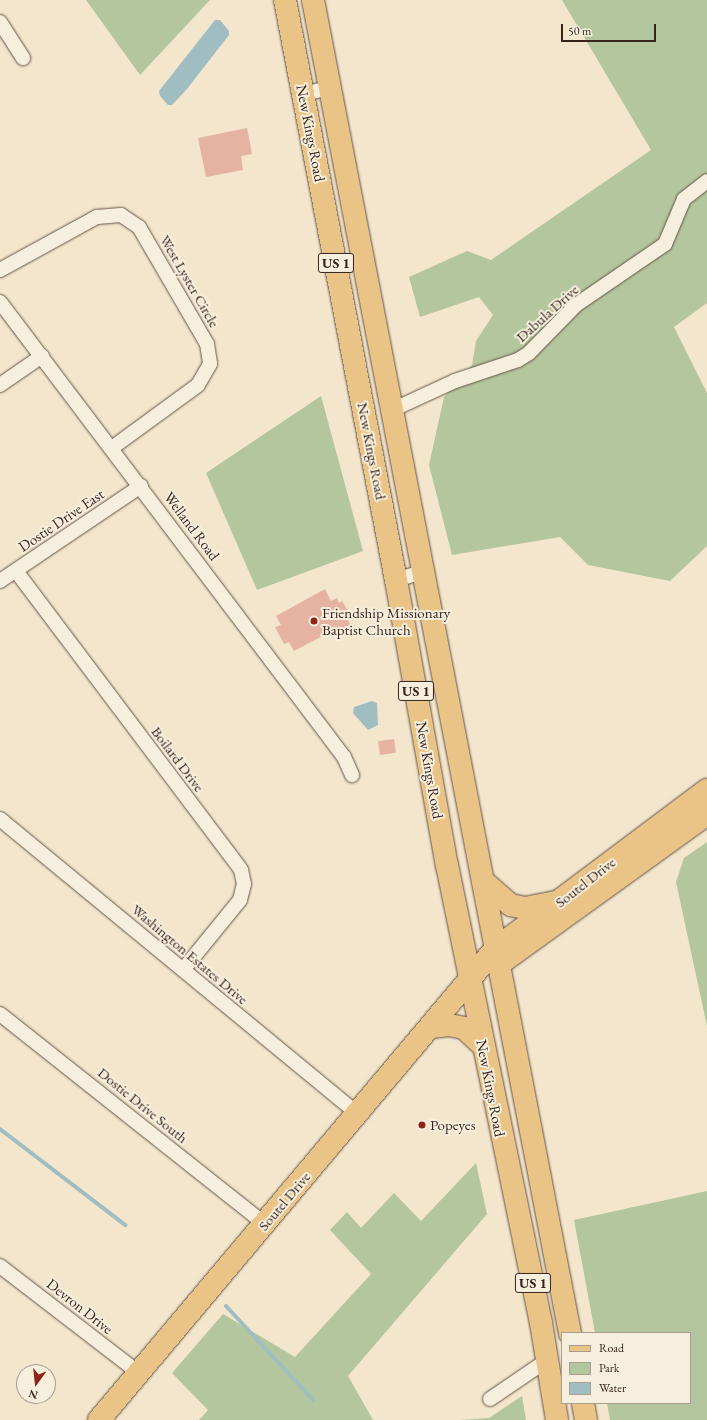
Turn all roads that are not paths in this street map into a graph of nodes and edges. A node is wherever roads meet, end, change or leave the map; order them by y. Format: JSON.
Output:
{"nodes":[{"id":1,"x":285,"y":0,"type":"edge"},
{"id":2,"x":313,"y":0,"type":"edge"},
{"id":3,"x":0,"y":22,"type":"edge"},
{"id":4,"x":22,"y":58,"type":"dead end"},
{"id":5,"x":330,"y":88,"type":"junction"},
{"id":6,"x":303,"y":94,"type":"junction"},
{"id":7,"x":707,"y":181,"type":"edge"},
{"id":8,"x":0,"y":270,"type":"edge"},
{"id":9,"x":0,"y":302,"type":"edge"},
{"id":10,"x":42,"y":356,"type":"junction"},
{"id":11,"x":0,"y":385,"type":"edge"},
{"id":12,"x":392,"y":410,"type":"junction"},
{"id":13,"x":112,"y":448,"type":"junction"},
{"id":14,"x":141,"y":486,"type":"junction"},
{"id":15,"x":16,"y":570,"type":"junction"},
{"id":16,"x":423,"y":572,"type":"junction"},
{"id":17,"x":396,"y":580,"type":"junction"},
{"id":18,"x":0,"y":581,"type":"edge"},
{"id":19,"x":352,"y":775,"type":"dead end"},
{"id":20,"x":707,"y":790,"type":"edge"},
{"id":21,"x":707,"y":814,"type":"edge"},
{"id":22,"x":0,"y":819,"type":"edge"},
{"id":23,"x":482,"y":881,"type":"junction"},
{"id":24,"x":562,"y":901,"type":"junction"},
{"id":25,"x":497,"y":957,"type":"junction"},
{"id":26,"x":183,"y":970,"type":"junction"},
{"id":27,"x":470,"y":982,"type":"junction"},
{"id":28,"x":0,"y":1014,"type":"edge"},
{"id":29,"x":432,"y":1028,"type":"junction"},
{"id":30,"x":482,"y":1045,"type":"junction"},
{"id":31,"x":358,"y":1114,"type":"junction"},
{"id":32,"x":265,"y":1224,"type":"junction"},
{"id":33,"x":0,"y":1266,"type":"edge"},
{"id":34,"x":542,"y":1323,"type":"junction"},
{"id":35,"x":569,"y":1329,"type":"edge"},
{"id":36,"x":546,"y":1361,"type":"junction"},
{"id":37,"x":139,"y":1373,"type":"junction"},
{"id":38,"x":490,"y":1399,"type":"dead end"},
{"id":39,"x":583,"y":1404,"type":"edge"},
{"id":40,"x":99,"y":1420,"type":"edge"},
{"id":41,"x":557,"y":1420,"type":"edge"},
{"id":42,"x":586,"y":1420,"type":"edge"}],
"edges":[{"from":1,"to":6,"type":"main road","name":"New Kings Road","number":"US 1"},
{"from":2,"to":5,"type":"main road","name":"New Kings Road","number":"US 1"},
{"from":3,"to":4,"type":"street"},
{"from":5,"to":6,"type":"street"},
{"from":5,"to":12,"type":"main road","name":"New Kings Road","number":"US 1"},
{"from":6,"to":17,"type":"main road","name":"New Kings Road","number":"US 1"},
{"from":7,"to":12,"type":"street","name":"Dabula Drive"},
{"from":8,"to":13,"type":"street","name":"West Lyster Circle"},
{"from":9,"to":10,"type":"street","name":"Welland Road"},
{"from":10,"to":11,"type":"street"},
{"from":10,"to":13,"type":"street","name":"Welland Road"},
{"from":12,"to":16,"type":"main road","name":"New Kings Road","number":"US 1"},
{"from":13,"to":14,"type":"street","name":"Welland Road"},
{"from":14,"to":15,"type":"street","name":"Dostie Drive East"},
{"from":14,"to":19,"type":"street","name":"Welland Road"},
{"from":15,"to":18,"type":"street","name":"Dostie Drive East"},
{"from":15,"to":26,"type":"street","name":"Boilard Drive"},
{"from":16,"to":17,"type":"street"},
{"from":16,"to":23,"type":"main road","name":"New Kings Road","number":"US 1"},
{"from":17,"to":27,"type":"main road","name":"New Kings Road","number":"US 1"},
{"from":20,"to":24,"type":"main road","name":"Soutel Drive"},
{"from":21,"to":25,"type":"main road","name":"Soutel Drive"},
{"from":22,"to":26,"type":"street","name":"Washington Estates Drive"},
{"from":23,"to":24,"type":"main road"},
{"from":23,"to":25,"type":"main road","name":"New Kings Road","number":"US 1"},
{"from":24,"to":25,"type":"main road","name":"Soutel Drive"},
{"from":25,"to":27,"type":"main road","name":"Soutel Drive"},
{"from":25,"to":35,"type":"main road","name":"New Kings Road","number":"US 1"},
{"from":26,"to":31,"type":"street","name":"Washington Estates Drive"},
{"from":27,"to":29,"type":"main road","name":"Soutel Drive"},
{"from":27,"to":30,"type":"main road","name":"New Kings Road","number":"US 1"},
{"from":28,"to":32,"type":"street","name":"Dostie Drive South"},
{"from":29,"to":30,"type":"main road"},
{"from":29,"to":31,"type":"main road","name":"Soutel Drive"},
{"from":30,"to":34,"type":"main road","name":"New Kings Road","number":"US 1"},
{"from":31,"to":32,"type":"main road","name":"Soutel Drive"},
{"from":32,"to":37,"type":"main road","name":"Soutel Drive"},
{"from":33,"to":37,"type":"street","name":"Devron Drive"},
{"from":34,"to":35,"type":"street"},
{"from":34,"to":36,"type":"main road","name":"New Kings Road","number":"US 1"},
{"from":36,"to":38,"type":"street"},
{"from":36,"to":41,"type":"main road","name":"New Kings Road","number":"US 1"},
{"from":37,"to":40,"type":"main road","name":"Soutel Drive"},
{"from":39,"to":42,"type":"main road"}]}
